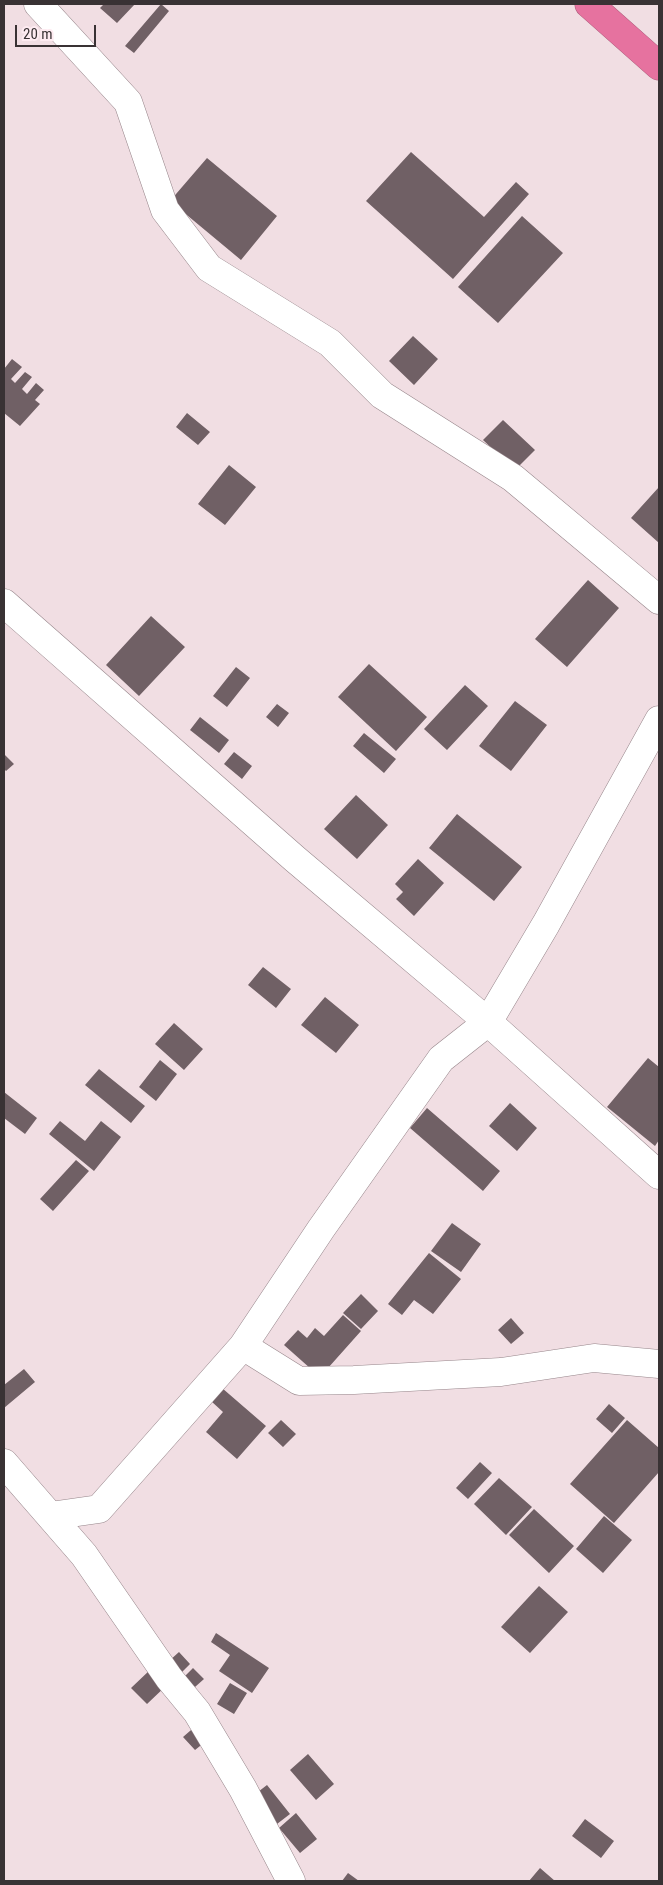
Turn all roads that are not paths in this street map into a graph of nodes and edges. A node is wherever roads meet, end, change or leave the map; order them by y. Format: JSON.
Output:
{"nodes":[{"id":1,"x":38,"y":4,"type":"edge"},
{"id":2,"x":589,"y":4,"type":"edge"},
{"id":3,"x":659,"y":66,"type":"edge"},
{"id":4,"x":659,"y":600,"type":"edge"},
{"id":5,"x":4,"y":603,"type":"edge"},
{"id":6,"x":659,"y":720,"type":"edge"},
{"id":7,"x":488,"y":1022,"type":"junction"},
{"id":8,"x":659,"y":1175,"type":"edge"},
{"id":9,"x":243,"y":1346,"type":"junction"},
{"id":10,"x":659,"y":1364,"type":"edge"},
{"id":11,"x":4,"y":1463,"type":"edge"},
{"id":12,"x":50,"y":1516,"type":"junction"},
{"id":13,"x":291,"y":1881,"type":"edge"}],
"edges":[{"from":1,"to":4,"type":"street"},
{"from":2,"to":3,"type":"highway"},
{"from":5,"to":7,"type":"street"},
{"from":6,"to":7,"type":"street"},
{"from":7,"to":8,"type":"street"},
{"from":7,"to":9,"type":"street"},
{"from":9,"to":10,"type":"street"},
{"from":9,"to":12,"type":"street"},
{"from":11,"to":12,"type":"street"},
{"from":12,"to":13,"type":"street"}]}
